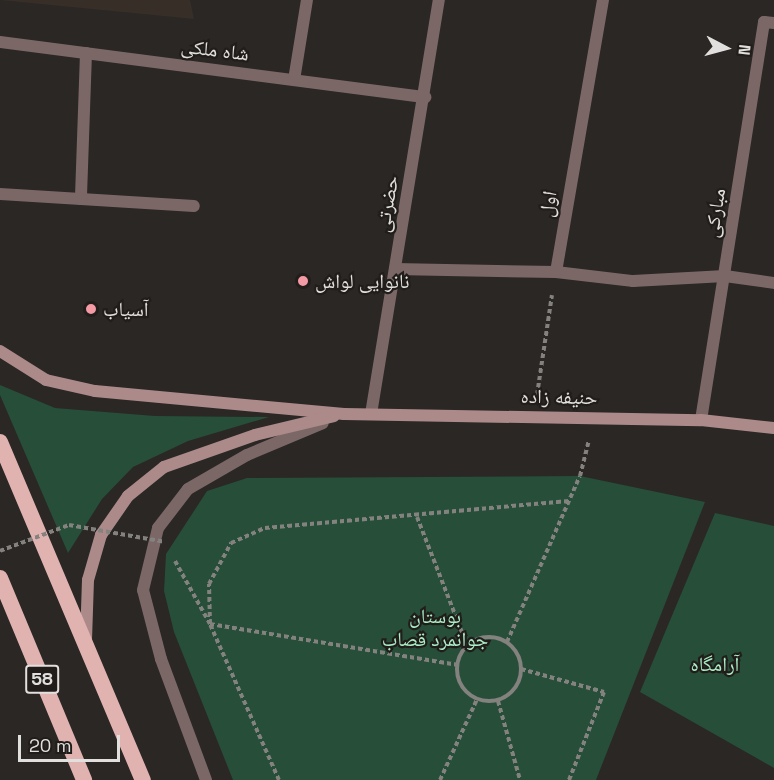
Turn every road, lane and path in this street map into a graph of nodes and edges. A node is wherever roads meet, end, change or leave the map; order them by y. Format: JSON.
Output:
{"nodes":[{"id":1,"x":307,"y":0,"type":"edge"},
{"id":2,"x":439,"y":0,"type":"edge"},
{"id":3,"x":603,"y":0,"type":"edge"},
{"id":4,"x":774,"y":23,"type":"edge"},
{"id":5,"x":0,"y":42,"type":"edge"},
{"id":6,"x":86,"y":53,"type":"junction"},
{"id":7,"x":294,"y":80,"type":"junction"},
{"id":8,"x":425,"y":97,"type":"junction"},
{"id":9,"x":0,"y":194,"type":"edge"},
{"id":10,"x":81,"y":199,"type":"junction"},
{"id":11,"x":194,"y":206,"type":"dead end"},
{"id":12,"x":396,"y":269,"type":"junction"},
{"id":13,"x":556,"y":272,"type":"junction"},
{"id":14,"x":725,"y":276,"type":"junction"},
{"id":15,"x":774,"y":283,"type":"edge"},
{"id":16,"x":0,"y":351,"type":"edge"},
{"id":17,"x":344,"y":414,"type":"junction"},
{"id":18,"x":370,"y":414,"type":"junction"},
{"id":19,"x":534,"y":416,"type":"junction"},
{"id":20,"x":596,"y":417,"type":"junction"},
{"id":21,"x":701,"y":420,"type":"junction"},
{"id":22,"x":774,"y":428,"type":"edge"},
{"id":23,"x":0,"y":442,"type":"edge"},
{"id":24,"x":568,"y":501,"type":"junction"},
{"id":25,"x":417,"y":517,"type":"junction"},
{"id":26,"x":0,"y":551,"type":"edge"},
{"id":27,"x":0,"y":578,"type":"edge"},
{"id":28,"x":210,"y":624,"type":"junction"},
{"id":29,"x":507,"y":642,"type":"junction"},
{"id":30,"x":86,"y":644,"type":"junction"},
{"id":31,"x":467,"y":645,"type":"junction"},
{"id":32,"x":457,"y":665,"type":"junction"},
{"id":33,"x":521,"y":669,"type":"junction"},
{"id":34,"x":477,"y":699,"type":"junction"},
{"id":35,"x":498,"y":701,"type":"junction"},
{"id":36,"x":84,"y":780,"type":"edge"},
{"id":37,"x":143,"y":780,"type":"edge"},
{"id":38,"x":206,"y":780,"type":"edge"},
{"id":39,"x":279,"y":780,"type":"edge"},
{"id":40,"x":440,"y":780,"type":"edge"},
{"id":41,"x":520,"y":780,"type":"edge"},
{"id":42,"x":569,"y":780,"type":"edge"}],
"edges":[{"from":1,"to":7,"type":"street"},
{"from":2,"to":8,"type":"street","name":"حضرتی"},
{"from":3,"to":13,"type":"street","name":"اول"},
{"from":4,"to":14,"type":"street","name":"مبارکی"},
{"from":5,"to":6,"type":"street","name":"شاه ملکی"},
{"from":6,"to":7,"type":"street","name":"شاه ملکی"},
{"from":6,"to":10,"type":"street"},
{"from":7,"to":8,"type":"street","name":"شاه ملکی"},
{"from":8,"to":12,"type":"street","name":"حضرتی"},
{"from":9,"to":10,"type":"street"},
{"from":10,"to":11,"type":"street"},
{"from":12,"to":13,"type":"street"},
{"from":12,"to":18,"type":"street","name":"حضرتی"},
{"from":13,"to":14,"type":"street"},
{"from":13,"to":19,"type":"path"},
{"from":14,"to":15,"type":"street"},
{"from":14,"to":21,"type":"street","name":"مبارکی"},
{"from":16,"to":17,"type":"main road"},
{"from":17,"to":18,"type":"main road","name":"حنیفه زاده"},
{"from":17,"to":30,"type":"main road"},
{"from":17,"to":38,"type":"street"},
{"from":18,"to":19,"type":"main road","name":"حنیفه زاده"},
{"from":19,"to":20,"type":"main road","name":"حنیفه زاده"},
{"from":20,"to":21,"type":"main road","name":"حنیفه زاده"},
{"from":20,"to":24,"type":"path"},
{"from":21,"to":22,"type":"main road","name":"حنیفه زاده"},
{"from":23,"to":30,"type":"highway"},
{"from":24,"to":25,"type":"path"},
{"from":24,"to":29,"type":"path"},
{"from":25,"to":28,"type":"path"},
{"from":25,"to":31,"type":"path"},
{"from":26,"to":28,"type":"path","bridge":true},
{"from":27,"to":36,"type":"highway","number":"58"},
{"from":28,"to":32,"type":"path"},
{"from":28,"to":39,"type":"path"},
{"from":29,"to":31,"type":"path"},
{"from":29,"to":33,"type":"path"},
{"from":30,"to":37,"type":"highway"},
{"from":31,"to":32,"type":"path"},
{"from":32,"to":34,"type":"path"},
{"from":33,"to":35,"type":"path"},
{"from":33,"to":42,"type":"path"},
{"from":34,"to":35,"type":"path"},
{"from":34,"to":40,"type":"path"},
{"from":35,"to":41,"type":"path"}]}
